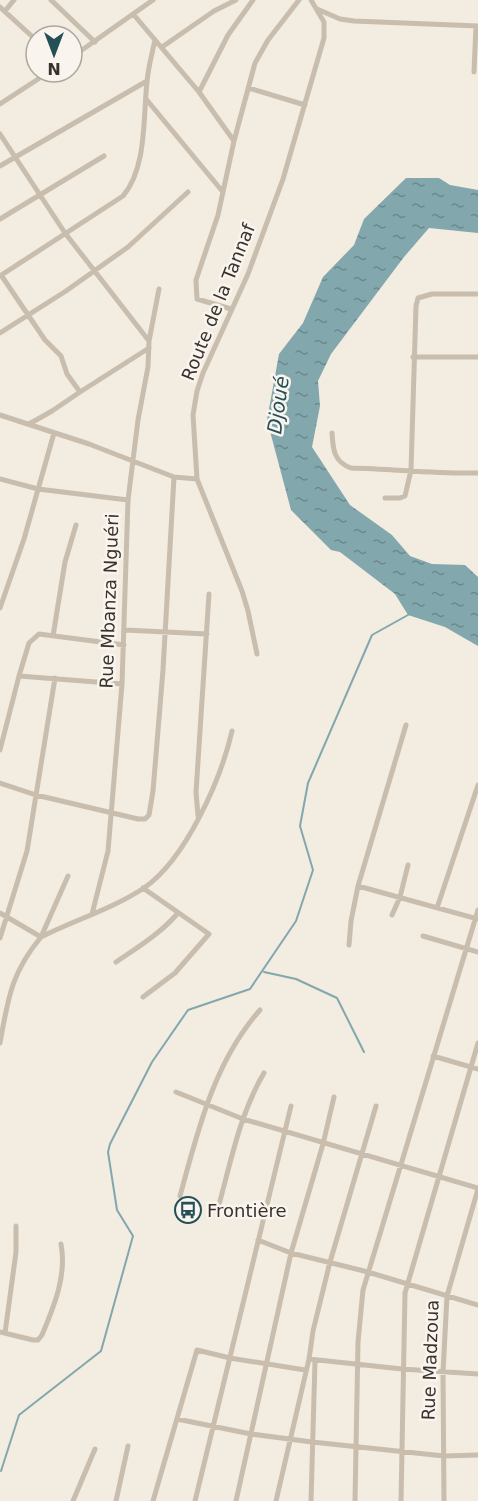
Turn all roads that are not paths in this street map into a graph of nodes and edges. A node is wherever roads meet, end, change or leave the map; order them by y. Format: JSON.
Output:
{"nodes":[{"id":1,"x":14,"y":0,"type":"edge"},
{"id":2,"x":51,"y":0,"type":"edge"},
{"id":3,"x":138,"y":0,"type":"edge"},
{"id":4,"x":153,"y":0,"type":"edge"},
{"id":5,"x":236,"y":0,"type":"edge"},
{"id":6,"x":253,"y":0,"type":"edge"},
{"id":7,"x":299,"y":0,"type":"edge"},
{"id":8,"x":311,"y":0,"type":"edge"},
{"id":9,"x":144,"y":6,"type":"junction"},
{"id":10,"x":2,"y":9,"type":"edge"},
{"id":11,"x":317,"y":9,"type":"junction"},
{"id":12,"x":134,"y":15,"type":"junction"},
{"id":13,"x":477,"y":26,"type":"edge"},
{"id":14,"x":24,"y":29,"type":"edge"},
{"id":15,"x":155,"y":40,"type":"junction"},
{"id":16,"x":95,"y":42,"type":"junction"},
{"id":17,"x":162,"y":46,"type":"junction"},
{"id":18,"x":84,"y":49,"type":"edge"},
{"id":19,"x":474,"y":72,"type":"dead end"},
{"id":20,"x":147,"y":81,"type":"junction"},
{"id":21,"x":31,"y":84,"type":"edge"},
{"id":22,"x":249,"y":88,"type":"junction"},
{"id":23,"x":199,"y":92,"type":"junction"},
{"id":24,"x":146,"y":99,"type":"junction"},
{"id":25,"x":0,"y":104,"type":"edge"},
{"id":26,"x":304,"y":105,"type":"junction"},
{"id":27,"x":0,"y":134,"type":"edge"},
{"id":28,"x":234,"y":141,"type":"junction"},
{"id":29,"x":16,"y":156,"type":"junction"},
{"id":30,"x":104,"y":156,"type":"dead end"},
{"id":31,"x":0,"y":166,"type":"edge"},
{"id":32,"x":188,"y":192,"type":"dead end"},
{"id":33,"x":223,"y":192,"type":"junction"},
{"id":34,"x":41,"y":195,"type":"junction"},
{"id":35,"x":0,"y":219,"type":"edge"},
{"id":36,"x":65,"y":233,"type":"junction"},
{"id":37,"x":95,"y":271,"type":"junction"},
{"id":38,"x":0,"y":275,"type":"edge"},
{"id":39,"x":159,"y":290,"type":"dead end"},
{"id":40,"x":478,"y":294,"type":"edge"},
{"id":41,"x":231,"y":309,"type":"junction"},
{"id":42,"x":28,"y":315,"type":"junction"},
{"id":43,"x":0,"y":333,"type":"edge"},
{"id":44,"x":149,"y":344,"type":"junction"},
{"id":45,"x":413,"y":357,"type":"junction"},
{"id":46,"x":478,"y":357,"type":"edge"},
{"id":47,"x":80,"y":392,"type":"junction"},
{"id":48,"x":0,"y":415,"type":"edge"},
{"id":49,"x":29,"y":424,"type":"junction"},
{"id":50,"x":54,"y":433,"type":"junction"},
{"id":51,"x":332,"y":433,"type":"dead end"},
{"id":52,"x":134,"y":460,"type":"junction"},
{"id":53,"x":411,"y":470,"type":"junction"},
{"id":54,"x":478,"y":473,"type":"edge"},
{"id":55,"x":174,"y":477,"type":"junction"},
{"id":56,"x":197,"y":479,"type":"junction"},
{"id":57,"x":1,"y":481,"type":"edge"},
{"id":58,"x":38,"y":489,"type":"junction"},
{"id":59,"x":385,"y":498,"type":"dead end"},
{"id":60,"x":128,"y":500,"type":"junction"},
{"id":61,"x":76,"y":525,"type":"dead end"},
{"id":62,"x":209,"y":594,"type":"dead end"},
{"id":63,"x":0,"y":608,"type":"edge"},
{"id":64,"x":125,"y":630,"type":"junction"},
{"id":65,"x":165,"y":633,"type":"junction"},
{"id":66,"x":207,"y":634,"type":"junction"},
{"id":67,"x":53,"y":636,"type":"junction"},
{"id":68,"x":124,"y":645,"type":"junction"},
{"id":69,"x":257,"y":654,"type":"dead end"},
{"id":70,"x":19,"y":676,"type":"junction"},
{"id":71,"x":55,"y":678,"type":"junction"},
{"id":72,"x":122,"y":684,"type":"junction"},
{"id":73,"x":406,"y":725,"type":"dead end"},
{"id":74,"x":232,"y":730,"type":"dead end"},
{"id":75,"x":0,"y":750,"type":"edge"},
{"id":76,"x":0,"y":783,"type":"edge"},
{"id":77,"x":478,"y":785,"type":"edge"},
{"id":78,"x":36,"y":795,"type":"junction"},
{"id":79,"x":111,"y":813,"type":"junction"},
{"id":80,"x":199,"y":818,"type":"junction"},
{"id":81,"x":408,"y":865,"type":"dead end"},
{"id":82,"x":68,"y":876,"type":"dead end"},
{"id":83,"x":358,"y":886,"type":"junction"},
{"id":84,"x":143,"y":888,"type":"junction"},
{"id":85,"x":399,"y":897,"type":"junction"},
{"id":86,"x":438,"y":908,"type":"junction"},
{"id":87,"x":478,"y":910,"type":"edge"},
{"id":88,"x":0,"y":913,"type":"edge"},
{"id":89,"x":177,"y":913,"type":"junction"},
{"id":90,"x":92,"y":914,"type":"junction"},
{"id":91,"x":392,"y":915,"type":"dead end"},
{"id":92,"x":8,"y":917,"type":"junction"},
{"id":93,"x":477,"y":919,"type":"edge"},
{"id":94,"x":423,"y":936,"type":"dead end"},
{"id":95,"x":41,"y":937,"type":"junction"},
{"id":96,"x":0,"y":938,"type":"edge"},
{"id":97,"x":350,"y":945,"type":"dead end"},
{"id":98,"x":466,"y":948,"type":"junction"},
{"id":99,"x":478,"y":952,"type":"edge"},
{"id":100,"x":116,"y":962,"type":"dead end"},
{"id":101,"x":143,"y":997,"type":"dead end"},
{"id":102,"x":260,"y":1010,"type":"dead end"},
{"id":103,"x":3,"y":1011,"type":"edge"},
{"id":104,"x":0,"y":1043,"type":"edge"},
{"id":105,"x":478,"y":1043,"type":"edge"},
{"id":106,"x":433,"y":1056,"type":"junction"},
{"id":107,"x":471,"y":1067,"type":"junction"},
{"id":108,"x":478,"y":1069,"type":"edge"},
{"id":109,"x":264,"y":1073,"type":"dead end"},
{"id":110,"x":176,"y":1092,"type":"dead end"},
{"id":111,"x":334,"y":1097,"type":"dead end"},
{"id":112,"x":206,"y":1104,"type":"junction"},
{"id":113,"x":291,"y":1106,"type":"dead end"},
{"id":114,"x":376,"y":1106,"type":"dead end"},
{"id":115,"x":243,"y":1119,"type":"junction"},
{"id":116,"x":285,"y":1132,"type":"junction"},
{"id":117,"x":323,"y":1144,"type":"junction"},
{"id":118,"x":362,"y":1154,"type":"junction"},
{"id":119,"x":401,"y":1165,"type":"junction"},
{"id":120,"x":439,"y":1177,"type":"junction"},
{"id":121,"x":478,"y":1189,"type":"edge"},
{"id":122,"x":180,"y":1196,"type":"dead end"},
{"id":123,"x":217,"y":1212,"type":"dead end"},
{"id":124,"x":16,"y":1226,"type":"dead end"},
{"id":125,"x":258,"y":1240,"type":"junction"},
{"id":126,"x":61,"y":1244,"type":"dead end"},
{"id":127,"x":291,"y":1253,"type":"junction"},
{"id":128,"x":330,"y":1262,"type":"junction"},
{"id":129,"x":368,"y":1272,"type":"junction"},
{"id":130,"x":407,"y":1283,"type":"junction"},
{"id":131,"x":447,"y":1296,"type":"junction"},
{"id":132,"x":478,"y":1305,"type":"edge"},
{"id":133,"x":2,"y":1332,"type":"edge"},
{"id":134,"x":230,"y":1358,"type":"junction"},
{"id":135,"x":312,"y":1360,"type":"junction"},
{"id":136,"x":266,"y":1363,"type":"junction"},
{"id":137,"x":359,"y":1364,"type":"junction"},
{"id":138,"x":402,"y":1369,"type":"junction"},
{"id":139,"x":305,"y":1370,"type":"junction"},
{"id":140,"x":443,"y":1372,"type":"junction"},
{"id":141,"x":478,"y":1374,"type":"edge"},
{"id":142,"x":177,"y":1419,"type":"junction"},
{"id":143,"x":213,"y":1427,"type":"junction"},
{"id":144,"x":250,"y":1434,"type":"junction"},
{"id":145,"x":290,"y":1439,"type":"junction"},
{"id":146,"x":312,"y":1442,"type":"junction"},
{"id":147,"x":128,"y":1446,"type":"dead end"},
{"id":148,"x":357,"y":1446,"type":"junction"},
{"id":149,"x":95,"y":1449,"type":"dead end"},
{"id":150,"x":401,"y":1451,"type":"junction"},
{"id":151,"x":478,"y":1455,"type":"edge"},
{"id":152,"x":444,"y":1456,"type":"junction"},
{"id":153,"x":73,"y":1501,"type":"edge"},
{"id":154,"x":116,"y":1501,"type":"edge"},
{"id":155,"x":153,"y":1501,"type":"edge"},
{"id":156,"x":195,"y":1501,"type":"edge"},
{"id":157,"x":236,"y":1501,"type":"edge"},
{"id":158,"x":276,"y":1501,"type":"edge"},
{"id":159,"x":311,"y":1501,"type":"edge"},
{"id":160,"x":355,"y":1501,"type":"edge"},
{"id":161,"x":401,"y":1501,"type":"edge"},
{"id":162,"x":444,"y":1501,"type":"edge"}],
"edges":[{"from":1,"to":10,"type":"street"},
{"from":2,"to":16,"type":"street"},
{"from":3,"to":9,"type":"street"},
{"from":4,"to":9,"type":"street"},
{"from":5,"to":17,"type":"street"},
{"from":6,"to":23,"type":"street"},
{"from":7,"to":22,"type":"street"},
{"from":8,"to":11,"type":"street","name":"Route de la Tannaf"},
{"from":9,"to":12,"type":"street"},
{"from":10,"to":14,"type":"street"},
{"from":11,"to":13,"type":"street"},
{"from":11,"to":26,"type":"street","name":"Route de la Tannaf"},
{"from":12,"to":15,"type":"street"},
{"from":12,"to":16,"type":"street"},
{"from":13,"to":19,"type":"street"},
{"from":15,"to":17,"type":"street"},
{"from":15,"to":20,"type":"street"},
{"from":16,"to":18,"type":"street"},
{"from":17,"to":23,"type":"street"},
{"from":20,"to":24,"type":"street"},
{"from":20,"to":29,"type":"street"},
{"from":21,"to":25,"type":"street"},
{"from":22,"to":26,"type":"street"},
{"from":22,"to":28,"type":"street"},
{"from":23,"to":28,"type":"street"},
{"from":24,"to":33,"type":"street"},
{"from":24,"to":36,"type":"street"},
{"from":26,"to":41,"type":"street","name":"Route de la Tannaf"},
{"from":27,"to":29,"type":"street"},
{"from":28,"to":33,"type":"street"},
{"from":29,"to":31,"type":"street"},
{"from":29,"to":34,"type":"street"},
{"from":30,"to":34,"type":"street"},
{"from":32,"to":37,"type":"street"},
{"from":33,"to":41,"type":"street"},
{"from":34,"to":35,"type":"street"},
{"from":34,"to":36,"type":"street"},
{"from":36,"to":37,"type":"street"},
{"from":36,"to":38,"type":"street"},
{"from":37,"to":42,"type":"street"},
{"from":37,"to":44,"type":"street"},
{"from":38,"to":42,"type":"street"},
{"from":39,"to":44,"type":"street","name":"Rue Mbanza Nguéri"},
{"from":40,"to":45,"type":"street"},
{"from":41,"to":56,"type":"street","name":"Route de la Tannaf"},
{"from":42,"to":43,"type":"street"},
{"from":42,"to":47,"type":"street"},
{"from":44,"to":47,"type":"street"},
{"from":44,"to":52,"type":"street","name":"Rue Mbanza Nguéri"},
{"from":45,"to":46,"type":"street"},
{"from":45,"to":53,"type":"street"},
{"from":47,"to":49,"type":"street"},
{"from":48,"to":49,"type":"street"},
{"from":49,"to":50,"type":"street"},
{"from":50,"to":52,"type":"street"},
{"from":50,"to":58,"type":"street"},
{"from":51,"to":53,"type":"street"},
{"from":52,"to":55,"type":"street"},
{"from":52,"to":60,"type":"street","name":"Rue Mbanza Nguéri"},
{"from":53,"to":54,"type":"street"},
{"from":53,"to":59,"type":"street"},
{"from":55,"to":56,"type":"street"},
{"from":55,"to":65,"type":"street"},
{"from":56,"to":69,"type":"street","name":"Route de la Tannaf"},
{"from":57,"to":58,"type":"street"},
{"from":58,"to":60,"type":"street"},
{"from":58,"to":63,"type":"street"},
{"from":60,"to":64,"type":"street","name":"Rue Mbanza Nguéri"},
{"from":61,"to":67,"type":"street"},
{"from":62,"to":66,"type":"street"},
{"from":64,"to":65,"type":"street"},
{"from":64,"to":68,"type":"street","name":"Rue Mbanza Nguéri"},
{"from":65,"to":66,"type":"street"},
{"from":65,"to":79,"type":"street"},
{"from":66,"to":80,"type":"street"},
{"from":67,"to":68,"type":"street"},
{"from":67,"to":70,"type":"street"},
{"from":68,"to":72,"type":"street","name":"Rue Mbanza Nguéri"},
{"from":70,"to":71,"type":"street"},
{"from":70,"to":75,"type":"street"},
{"from":71,"to":72,"type":"street"},
{"from":71,"to":78,"type":"street"},
{"from":72,"to":79,"type":"street","name":"Rue Mbanza Nguéri"},
{"from":73,"to":83,"type":"street"},
{"from":74,"to":80,"type":"street"},
{"from":76,"to":78,"type":"street"},
{"from":77,"to":86,"type":"street"},
{"from":78,"to":79,"type":"street"},
{"from":78,"to":92,"type":"street"},
{"from":79,"to":90,"type":"street","name":"Rue Mbanza Nguéri"},
{"from":80,"to":84,"type":"street"},
{"from":81,"to":85,"type":"street"},
{"from":82,"to":95,"type":"street"},
{"from":83,"to":85,"type":"street"},
{"from":83,"to":97,"type":"street"},
{"from":84,"to":89,"type":"street"},
{"from":84,"to":90,"type":"street"},
{"from":85,"to":86,"type":"street"},
{"from":85,"to":91,"type":"street"},
{"from":86,"to":93,"type":"street"},
{"from":87,"to":93,"type":"street"},
{"from":88,"to":92,"type":"street"},
{"from":89,"to":100,"type":"street"},
{"from":89,"to":101,"type":"street"},
{"from":90,"to":95,"type":"street"},
{"from":92,"to":95,"type":"street"},
{"from":92,"to":96,"type":"street"},
{"from":93,"to":98,"type":"street"},
{"from":94,"to":98,"type":"street"},
{"from":95,"to":103,"type":"street"},
{"from":98,"to":99,"type":"street"},
{"from":98,"to":106,"type":"street"},
{"from":102,"to":112,"type":"street"},
{"from":103,"to":104,"type":"street"},
{"from":105,"to":107,"type":"street"},
{"from":106,"to":107,"type":"street"},
{"from":106,"to":119,"type":"street"},
{"from":107,"to":108,"type":"street"},
{"from":107,"to":120,"type":"street"},
{"from":109,"to":115,"type":"street"},
{"from":110,"to":112,"type":"street"},
{"from":111,"to":117,"type":"street"},
{"from":112,"to":115,"type":"street"},
{"from":112,"to":122,"type":"street"},
{"from":113,"to":116,"type":"street"},
{"from":114,"to":118,"type":"street"},
{"from":115,"to":116,"type":"street"},
{"from":115,"to":123,"type":"street"},
{"from":116,"to":117,"type":"street"},
{"from":116,"to":125,"type":"street"},
{"from":117,"to":118,"type":"street"},
{"from":117,"to":127,"type":"street"},
{"from":118,"to":119,"type":"street"},
{"from":118,"to":128,"type":"street"},
{"from":119,"to":120,"type":"street"},
{"from":119,"to":129,"type":"street"},
{"from":120,"to":121,"type":"street"},
{"from":120,"to":130,"type":"street"},
{"from":121,"to":131,"type":"street","name":"Rue Madzoua"},
{"from":124,"to":133,"type":"street"},
{"from":125,"to":127,"type":"street"},
{"from":125,"to":134,"type":"street"},
{"from":126,"to":133,"type":"street"},
{"from":127,"to":128,"type":"street"},
{"from":127,"to":136,"type":"street"},
{"from":128,"to":129,"type":"street"},
{"from":128,"to":135,"type":"street"},
{"from":129,"to":130,"type":"street"},
{"from":129,"to":137,"type":"street"},
{"from":130,"to":131,"type":"street"},
{"from":130,"to":138,"type":"street"},
{"from":131,"to":132,"type":"street"},
{"from":131,"to":140,"type":"street","name":"Rue Madzoua"},
{"from":134,"to":136,"type":"street"},
{"from":134,"to":142,"type":"street"},
{"from":134,"to":143,"type":"street"},
{"from":135,"to":137,"type":"street"},
{"from":135,"to":139,"type":"street"},
{"from":135,"to":146,"type":"street"},
{"from":136,"to":139,"type":"street"},
{"from":136,"to":144,"type":"street"},
{"from":137,"to":138,"type":"street"},
{"from":137,"to":148,"type":"street"},
{"from":138,"to":140,"type":"street"},
{"from":138,"to":150,"type":"street"},
{"from":139,"to":145,"type":"street"},
{"from":140,"to":141,"type":"street"},
{"from":140,"to":152,"type":"street","name":"Rue Madzoua"},
{"from":142,"to":143,"type":"street"},
{"from":142,"to":155,"type":"street"},
{"from":143,"to":144,"type":"street"},
{"from":143,"to":156,"type":"street"},
{"from":144,"to":145,"type":"street"},
{"from":144,"to":157,"type":"street"},
{"from":145,"to":146,"type":"street"},
{"from":145,"to":158,"type":"street"},
{"from":146,"to":148,"type":"street"},
{"from":146,"to":159,"type":"street"},
{"from":147,"to":154,"type":"street"},
{"from":148,"to":150,"type":"street"},
{"from":148,"to":160,"type":"street"},
{"from":149,"to":153,"type":"street"},
{"from":150,"to":152,"type":"street"},
{"from":150,"to":161,"type":"street"},
{"from":151,"to":152,"type":"street"},
{"from":152,"to":162,"type":"street","name":"Rue Madzoua"}]}
